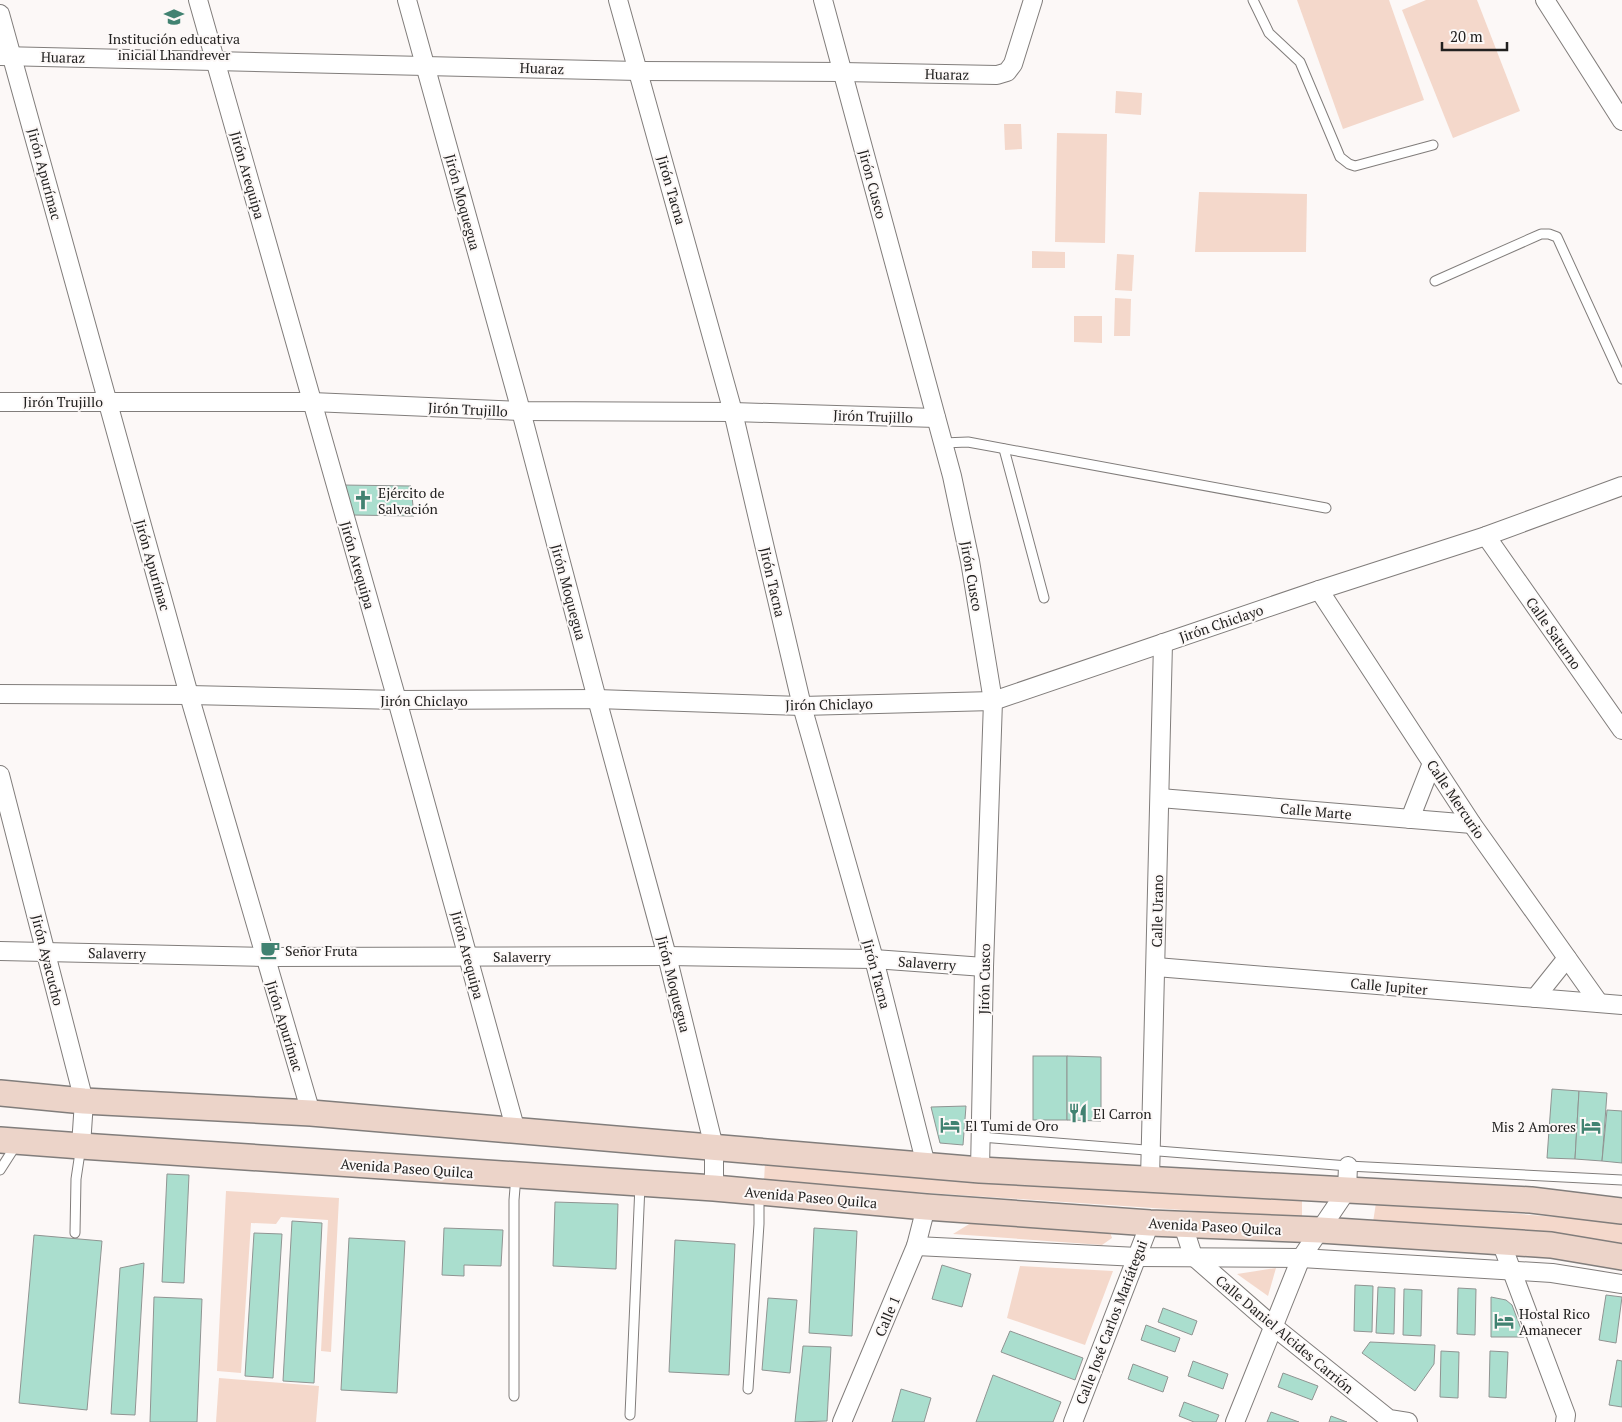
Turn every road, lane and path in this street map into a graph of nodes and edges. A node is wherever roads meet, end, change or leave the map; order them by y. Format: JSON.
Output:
{"nodes":[{"id":1,"x":198,"y":0,"type":"edge"},
{"id":2,"x":407,"y":0,"type":"edge"},
{"id":3,"x":618,"y":0,"type":"edge"},
{"id":4,"x":823,"y":0,"type":"edge"},
{"id":5,"x":1034,"y":0,"type":"edge"},
{"id":6,"x":1253,"y":0,"type":"edge"},
{"id":7,"x":1545,"y":0,"type":"edge"},
{"id":8,"x":0,"y":14,"type":"edge"},
{"id":9,"x":6,"y":56,"type":"edge"},
{"id":10,"x":216,"y":60,"type":"junction"},
{"id":11,"x":425,"y":65,"type":"junction"},
{"id":12,"x":638,"y":71,"type":"junction"},
{"id":13,"x":842,"y":72,"type":"junction"},
{"id":14,"x":1622,"y":121,"type":"edge"},
{"id":15,"x":1433,"y":145,"type":"dead end"},
{"id":16,"x":1435,"y":281,"type":"dead end"},
{"id":17,"x":1622,"y":380,"type":"edge"},
{"id":18,"x":107,"y":401,"type":"junction"},
{"id":19,"x":0,"y":402,"type":"edge"},
{"id":20,"x":312,"y":402,"type":"junction"},
{"id":21,"x":521,"y":411,"type":"junction"},
{"id":22,"x":733,"y":412,"type":"junction"},
{"id":23,"x":936,"y":418,"type":"junction"},
{"id":24,"x":943,"y":443,"type":"junction"},
{"id":25,"x":1004,"y":449,"type":"junction"},
{"id":26,"x":1622,"y":486,"type":"edge"},
{"id":27,"x":1326,"y":508,"type":"dead end"},
{"id":28,"x":1486,"y":536,"type":"junction"},
{"id":29,"x":1319,"y":590,"type":"junction"},
{"id":30,"x":1044,"y":598,"type":"dead end"},
{"id":31,"x":1163,"y":643,"type":"junction"},
{"id":32,"x":0,"y":694,"type":"edge"},
{"id":33,"x":189,"y":695,"type":"junction"},
{"id":34,"x":597,"y":699,"type":"junction"},
{"id":35,"x":397,"y":700,"type":"junction"},
{"id":36,"x":993,"y":701,"type":"junction"},
{"id":37,"x":802,"y":706,"type":"junction"},
{"id":38,"x":1622,"y":730,"type":"edge"},
{"id":39,"x":1432,"y":763,"type":"junction"},
{"id":40,"x":0,"y":775,"type":"edge"},
{"id":41,"x":1160,"y":798,"type":"junction"},
{"id":42,"x":1410,"y":819,"type":"junction"},
{"id":43,"x":1472,"y":824,"type":"junction"},
{"id":44,"x":0,"y":951,"type":"edge"},
{"id":45,"x":45,"y":951,"type":"junction"},
{"id":46,"x":468,"y":956,"type":"junction"},
{"id":47,"x":667,"y":956,"type":"junction"},
{"id":48,"x":264,"y":957,"type":"junction"},
{"id":49,"x":1566,"y":958,"type":"junction"},
{"id":50,"x":874,"y":959,"type":"junction"},
{"id":51,"x":984,"y":966,"type":"junction"},
{"id":52,"x":1156,"y":967,"type":"junction"},
{"id":53,"x":1534,"y":998,"type":"junction"},
{"id":54,"x":1598,"y":1003,"type":"junction"},
{"id":55,"x":1622,"y":1005,"type":"edge"},
{"id":56,"x":0,"y":1093,"type":"edge"},
{"id":57,"x":84,"y":1101,"type":"junction"},
{"id":58,"x":311,"y":1114,"type":"junction"},
{"id":59,"x":516,"y":1131,"type":"junction"},
{"id":60,"x":981,"y":1137,"type":"junction"},
{"id":61,"x":9,"y":1140,"type":"edge"},
{"id":62,"x":81,"y":1146,"type":"junction"},
{"id":63,"x":714,"y":1147,"type":"junction"},
{"id":64,"x":1151,"y":1150,"type":"junction"},
{"id":65,"x":926,"y":1165,"type":"junction"},
{"id":66,"x":0,"y":1170,"type":"edge"},
{"id":67,"x":980,"y":1170,"type":"junction"},
{"id":68,"x":516,"y":1175,"type":"junction"},
{"id":69,"x":1348,"y":1178,"type":"junction"},
{"id":70,"x":1150,"y":1179,"type":"junction"},
{"id":71,"x":1622,"y":1180,"type":"edge"},
{"id":72,"x":640,"y":1183,"type":"junction"},
{"id":73,"x":714,"y":1188,"type":"junction"},
{"id":74,"x":759,"y":1193,"type":"junction"},
{"id":75,"x":926,"y":1207,"type":"junction"},
{"id":76,"x":1622,"y":1211,"type":"edge"},
{"id":77,"x":1150,"y":1223,"type":"junction"},
{"id":78,"x":1183,"y":1225,"type":"junction"},
{"id":79,"x":1320,"y":1230,"type":"junction"},
{"id":80,"x":75,"y":1233,"type":"dead end"},
{"id":81,"x":1501,"y":1242,"type":"junction"},
{"id":82,"x":916,"y":1246,"type":"junction"},
{"id":83,"x":1193,"y":1256,"type":"junction"},
{"id":84,"x":1138,"y":1257,"type":"junction"},
{"id":85,"x":1622,"y":1257,"type":"edge"},
{"id":86,"x":1300,"y":1258,"type":"junction"},
{"id":87,"x":1510,"y":1270,"type":"junction"},
{"id":88,"x":1622,"y":1284,"type":"edge"},
{"id":89,"x":1273,"y":1326,"type":"junction"},
{"id":90,"x":748,"y":1389,"type":"dead end"},
{"id":91,"x":514,"y":1396,"type":"dead end"},
{"id":92,"x":630,"y":1415,"type":"dead end"},
{"id":93,"x":1388,"y":1421,"type":"edge"},
{"id":94,"x":842,"y":1422,"type":"edge"},
{"id":95,"x":1073,"y":1422,"type":"edge"},
{"id":96,"x":1235,"y":1422,"type":"edge"},
{"id":97,"x":1408,"y":1422,"type":"edge"},
{"id":98,"x":1565,"y":1422,"type":"edge"}],
"edges":[{"from":1,"to":10,"type":"street","name":"Jirón Arequipa"},
{"from":2,"to":11,"type":"street","name":"Jirón Moquegua"},
{"from":3,"to":12,"type":"street","name":"Jirón Tacna"},
{"from":4,"to":13,"type":"street","name":"Jirón Cusco"},
{"from":5,"to":13,"type":"street","name":"Huaraz"},
{"from":6,"to":15,"type":"lane"},
{"from":7,"to":14,"type":"street"},
{"from":8,"to":9,"type":"street","name":"Jirón Apurímac"},
{"from":9,"to":10,"type":"street","name":"Huaraz"},
{"from":9,"to":18,"type":"street","name":"Jirón Apurímac"},
{"from":10,"to":11,"type":"street","name":"Huaraz"},
{"from":10,"to":20,"type":"street","name":"Jirón Arequipa"},
{"from":11,"to":12,"type":"street","name":"Huaraz"},
{"from":11,"to":21,"type":"street","name":"Jirón Moquegua"},
{"from":12,"to":13,"type":"street","name":"Huaraz"},
{"from":12,"to":22,"type":"street","name":"Jirón Tacna"},
{"from":13,"to":23,"type":"street","name":"Jirón Cusco"},
{"from":16,"to":17,"type":"lane"},
{"from":18,"to":19,"type":"street","name":"Jirón Trujillo"},
{"from":18,"to":20,"type":"street","name":"Jirón Trujillo"},
{"from":18,"to":33,"type":"street","name":"Jirón Apurímac"},
{"from":20,"to":21,"type":"street","name":"Jirón Trujillo"},
{"from":20,"to":35,"type":"street","name":"Jirón Arequipa"},
{"from":21,"to":22,"type":"street","name":"Jirón Trujillo"},
{"from":21,"to":34,"type":"street","name":"Jirón Moquegua"},
{"from":22,"to":23,"type":"street","name":"Jirón Trujillo"},
{"from":22,"to":37,"type":"street","name":"Jirón Tacna"},
{"from":23,"to":24,"type":"street","name":"Jirón Cusco"},
{"from":24,"to":25,"type":"lane"},
{"from":24,"to":36,"type":"street","name":"Jirón Cusco"},
{"from":25,"to":27,"type":"lane"},
{"from":25,"to":30,"type":"lane"},
{"from":26,"to":28,"type":"street","name":"Jirón Chiclayo"},
{"from":28,"to":29,"type":"street","name":"Jirón Chiclayo"},
{"from":28,"to":38,"type":"street","name":"Calle Saturno"},
{"from":29,"to":31,"type":"street","name":"Jirón Chiclayo"},
{"from":29,"to":39,"type":"street","name":"Calle Mercurio"},
{"from":31,"to":36,"type":"street","name":"Jirón Chiclayo"},
{"from":31,"to":41,"type":"street","name":"Calle Urano"},
{"from":32,"to":33,"type":"street","name":"Jirón Chiclayo"},
{"from":33,"to":35,"type":"street","name":"Jirón Chiclayo"},
{"from":33,"to":48,"type":"street","name":"Jirón Apurímac"},
{"from":34,"to":35,"type":"street","name":"Jirón Chiclayo"},
{"from":34,"to":37,"type":"street","name":"Jirón Chiclayo"},
{"from":34,"to":47,"type":"street","name":"Jirón Moquegua"},
{"from":35,"to":46,"type":"street","name":"Jirón Arequipa"},
{"from":36,"to":37,"type":"street","name":"Jirón Chiclayo"},
{"from":36,"to":51,"type":"street","name":"Jirón Cusco"},
{"from":37,"to":50,"type":"street","name":"Jirón Tacna"},
{"from":39,"to":42,"type":"street"},
{"from":39,"to":43,"type":"street","name":"Calle Mercurio"},
{"from":40,"to":45,"type":"street","name":"Jirón Ayacucho"},
{"from":41,"to":42,"type":"street","name":"Calle Marte"},
{"from":41,"to":52,"type":"street","name":"Calle Urano"},
{"from":42,"to":43,"type":"street","name":"Calle Marte"},
{"from":43,"to":49,"type":"street","name":"Calle Mercurio"},
{"from":44,"to":45,"type":"street","name":"Salaverry"},
{"from":45,"to":48,"type":"street","name":"Salaverry"},
{"from":45,"to":57,"type":"street","name":"Jirón Ayacucho"},
{"from":46,"to":47,"type":"street","name":"Salaverry"},
{"from":46,"to":48,"type":"street","name":"Salaverry"},
{"from":46,"to":59,"type":"street","name":"Jirón Arequipa"},
{"from":47,"to":50,"type":"street","name":"Salaverry"},
{"from":47,"to":63,"type":"street","name":"Jirón Moquegua"},
{"from":48,"to":58,"type":"street","name":"Jirón Apurímac"},
{"from":49,"to":53,"type":"street"},
{"from":49,"to":54,"type":"street","name":"Calle Mercurio"},
{"from":50,"to":51,"type":"street","name":"Salaverry"},
{"from":50,"to":65,"type":"street","name":"Jirón Tacna"},
{"from":51,"to":60,"type":"street","name":"Jirón Cusco"},
{"from":52,"to":53,"type":"street","name":"Calle Jupiter"},
{"from":52,"to":64,"type":"street","name":"Calle Urano"},
{"from":53,"to":54,"type":"street","name":"Calle Jupiter"},
{"from":54,"to":55,"type":"street","name":"Calle Jupiter"},
{"from":56,"to":57,"type":"main road"},
{"from":57,"to":58,"type":"main road"},
{"from":57,"to":62,"type":"street","name":"Jirón Ayacucho"},
{"from":58,"to":59,"type":"main road"},
{"from":59,"to":63,"type":"main road"},
{"from":60,"to":64,"type":"lane"},
{"from":60,"to":67,"type":"street","name":"Jirón Cusco"},
{"from":61,"to":62,"type":"main road","name":"Avenida Paseo Quilca"},
{"from":61,"to":66,"type":"lane"},
{"from":62,"to":68,"type":"main road","name":"Avenida Paseo Quilca"},
{"from":62,"to":80,"type":"lane"},
{"from":63,"to":65,"type":"main road"},
{"from":63,"to":73,"type":"street","name":"Jirón Moquegua"},
{"from":64,"to":69,"type":"lane"},
{"from":64,"to":70,"type":"street","name":"Calle Urano"},
{"from":65,"to":67,"type":"main road"},
{"from":67,"to":70,"type":"main road"},
{"from":68,"to":72,"type":"main road","name":"Avenida Paseo Quilca"},
{"from":68,"to":91,"type":"lane"},
{"from":69,"to":70,"type":"main road"},
{"from":69,"to":71,"type":"lane"},
{"from":69,"to":76,"type":"main road"},
{"from":69,"to":79,"type":"street"},
{"from":72,"to":73,"type":"main road","name":"Avenida Paseo Quilca"},
{"from":72,"to":92,"type":"lane"},
{"from":73,"to":74,"type":"main road","name":"Avenida Paseo Quilca"},
{"from":74,"to":75,"type":"main road","name":"Avenida Paseo Quilca"},
{"from":74,"to":90,"type":"lane"},
{"from":75,"to":77,"type":"main road","name":"Avenida Paseo Quilca"},
{"from":75,"to":82,"type":"street","name":"Calle 1"},
{"from":77,"to":78,"type":"main road","name":"Avenida Paseo Quilca"},
{"from":77,"to":84,"type":"street","name":"Calle José Carlos Mariátegui"},
{"from":78,"to":79,"type":"main road","name":"Avenida Paseo Quilca"},
{"from":78,"to":83,"type":"street"},
{"from":79,"to":81,"type":"main road","name":"Avenida Paseo Quilca"},
{"from":79,"to":86,"type":"street"},
{"from":81,"to":85,"type":"main road","name":"Avenida Paseo Quilca"},
{"from":81,"to":87,"type":"street"},
{"from":82,"to":84,"type":"street","name":"Avenida Paseo Quilca"},
{"from":82,"to":94,"type":"street","name":"Calle 1"},
{"from":83,"to":84,"type":"street","name":"Avenida Paseo Quilca"},
{"from":83,"to":86,"type":"street","name":"Avenida Paseo Quilca"},
{"from":83,"to":89,"type":"street","name":"Calle Daniel Alcides Carrión"},
{"from":84,"to":95,"type":"street","name":"Calle José Carlos Mariátegui"},
{"from":86,"to":87,"type":"street","name":"Avenida Paseo Quilca"},
{"from":86,"to":89,"type":"street"},
{"from":87,"to":88,"type":"street","name":"Avenida Paseo Quilca"},
{"from":87,"to":98,"type":"street"},
{"from":89,"to":93,"type":"street","name":"Calle Daniel Alcides Carrión"},
{"from":89,"to":96,"type":"street"},
{"from":93,"to":97,"type":"street","name":"Calle Daniel Alcides Carrión"}]}
